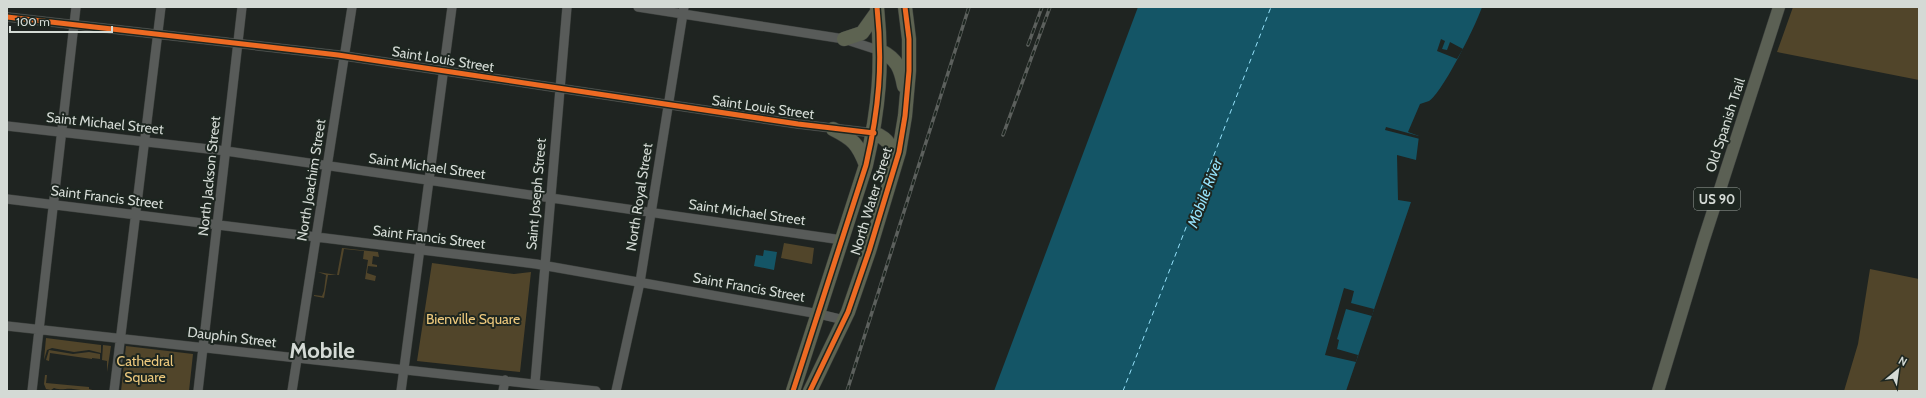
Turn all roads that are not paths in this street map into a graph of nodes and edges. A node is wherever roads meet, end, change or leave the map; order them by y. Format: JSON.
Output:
{"nodes":[{"id":1,"x":76,"y":7,"type":"edge"},
{"id":2,"x":161,"y":7,"type":"edge"},
{"id":3,"x":242,"y":7,"type":"edge"},
{"id":4,"x":352,"y":7,"type":"edge"},
{"id":5,"x":452,"y":7,"type":"edge"},
{"id":6,"x":567,"y":7,"type":"edge"},
{"id":7,"x":638,"y":7,"type":"edge"},
{"id":8,"x":905,"y":7,"type":"edge"},
{"id":9,"x":1779,"y":7,"type":"edge"},
{"id":10,"x":877,"y":9,"type":"edge"},
{"id":11,"x":683,"y":10,"type":"edge"},
{"id":12,"x":7,"y":17,"type":"edge"},
{"id":13,"x":74,"y":24,"type":"junction"},
{"id":14,"x":158,"y":34,"type":"junction"},
{"id":15,"x":844,"y":40,"type":"junction"},
{"id":16,"x":238,"y":44,"type":"junction"},
{"id":17,"x":881,"y":51,"type":"junction"},
{"id":18,"x":344,"y":56,"type":"junction"},
{"id":19,"x":443,"y":72,"type":"junction"},
{"id":20,"x":560,"y":89,"type":"junction"},
{"id":21,"x":667,"y":105,"type":"junction"},
{"id":22,"x":906,"y":109,"type":"junction"},
{"id":23,"x":7,"y":126,"type":"edge"},
{"id":24,"x":833,"y":129,"type":"junction"},
{"id":25,"x":62,"y":132,"type":"junction"},
{"id":26,"x":874,"y":133,"type":"junction"},
{"id":27,"x":145,"y":141,"type":"junction"},
{"id":28,"x":226,"y":151,"type":"junction"},
{"id":29,"x":866,"y":165,"type":"junction"},
{"id":30,"x":327,"y":166,"type":"junction"},
{"id":31,"x":894,"y":169,"type":"junction"},
{"id":32,"x":430,"y":180,"type":"junction"},
{"id":33,"x":550,"y":198,"type":"junction"},
{"id":34,"x":7,"y":199,"type":"edge"},
{"id":35,"x":54,"y":204,"type":"junction"},
{"id":36,"x":651,"y":213,"type":"junction"},
{"id":37,"x":136,"y":215,"type":"junction"},
{"id":38,"x":217,"y":224,"type":"junction"},
{"id":39,"x":316,"y":237,"type":"junction"},
{"id":40,"x":842,"y":240,"type":"junction"},
{"id":41,"x":421,"y":249,"type":"junction"},
{"id":42,"x":545,"y":266,"type":"junction"},
{"id":43,"x":640,"y":282,"type":"junction"},
{"id":44,"x":819,"y":314,"type":"junction"},
{"id":45,"x":844,"y":320,"type":"junction"},
{"id":46,"x":7,"y":326,"type":"edge"},
{"id":47,"x":39,"y":329,"type":"junction"},
{"id":48,"x":121,"y":338,"type":"junction"},
{"id":49,"x":204,"y":348,"type":"junction"},
{"id":50,"x":297,"y":358,"type":"junction"},
{"id":51,"x":405,"y":370,"type":"junction"},
{"id":52,"x":505,"y":380,"type":"junction"},
{"id":53,"x":535,"y":384,"type":"junction"},
{"id":54,"x":32,"y":391,"type":"edge"},
{"id":55,"x":114,"y":391,"type":"edge"},
{"id":56,"x":198,"y":391,"type":"edge"},
{"id":57,"x":292,"y":391,"type":"edge"},
{"id":58,"x":401,"y":391,"type":"edge"},
{"id":59,"x":503,"y":391,"type":"edge"},
{"id":60,"x":596,"y":391,"type":"edge"},
{"id":61,"x":616,"y":391,"type":"edge"},
{"id":62,"x":793,"y":391,"type":"edge"},
{"id":63,"x":810,"y":391,"type":"edge"},
{"id":64,"x":1658,"y":391,"type":"edge"}],
"edges":[{"from":1,"to":13,"type":"street"},
{"from":2,"to":14,"type":"street"},
{"from":3,"to":16,"type":"street","name":"North Jackson Street"},
{"from":4,"to":18,"type":"street","name":"North Joachim Street"},
{"from":5,"to":19,"type":"street"},
{"from":6,"to":20,"type":"street","name":"Saint Joseph Street"},
{"from":7,"to":11,"type":"street"},
{"from":8,"to":22,"type":"highway","name":"North Water Street"},
{"from":9,"to":64,"type":"main road","name":"Old Spanish Trail","number":"US 90"},
{"from":10,"to":15,"type":"highway"},
{"from":10,"to":17,"type":"highway","name":"North Water Street"},
{"from":11,"to":15,"type":"street"},
{"from":11,"to":21,"type":"street","name":"North Royal Street"},
{"from":12,"to":13,"type":"street","name":"Saint Louis Street"},
{"from":13,"to":14,"type":"street","name":"Saint Louis Street"},
{"from":13,"to":25,"type":"street"},
{"from":14,"to":16,"type":"street","name":"Saint Louis Street"},
{"from":14,"to":27,"type":"street"},
{"from":15,"to":17,"type":"street"},
{"from":16,"to":18,"type":"street","name":"Saint Louis Street"},
{"from":16,"to":28,"type":"street","name":"North Jackson Street"},
{"from":17,"to":22,"type":"highway"},
{"from":17,"to":26,"type":"highway","name":"North Water Street"},
{"from":18,"to":19,"type":"street","name":"Saint Louis Street"},
{"from":18,"to":30,"type":"street","name":"North Joachim Street"},
{"from":19,"to":20,"type":"street","name":"Saint Louis Street"},
{"from":19,"to":32,"type":"street"},
{"from":20,"to":21,"type":"street","name":"Saint Louis Street"},
{"from":20,"to":33,"type":"street","name":"Saint Joseph Street"},
{"from":21,"to":24,"type":"street","name":"Saint Louis Street"},
{"from":21,"to":36,"type":"street","name":"North Royal Street"},
{"from":22,"to":26,"type":"highway"},
{"from":22,"to":31,"type":"highway","name":"North Water Street"},
{"from":23,"to":25,"type":"street","name":"Saint Michael Street"},
{"from":24,"to":26,"type":"street","name":"Saint Louis Street"},
{"from":24,"to":29,"type":"highway"},
{"from":25,"to":27,"type":"street","name":"Saint Michael Street"},
{"from":25,"to":35,"type":"street"},
{"from":26,"to":29,"type":"highway","name":"North Water Street"},
{"from":26,"to":31,"type":"highway"},
{"from":27,"to":28,"type":"street","name":"Saint Michael Street"},
{"from":27,"to":37,"type":"street"},
{"from":28,"to":30,"type":"street","name":"Saint Michael Street"},
{"from":28,"to":38,"type":"street","name":"North Jackson Street"},
{"from":29,"to":40,"type":"highway","name":"North Water Street"},
{"from":30,"to":32,"type":"street","name":"Saint Michael Street"},
{"from":30,"to":39,"type":"street","name":"North Joachim Street"},
{"from":31,"to":45,"type":"highway","name":"North Water Street"},
{"from":32,"to":33,"type":"street","name":"Saint Michael Street"},
{"from":32,"to":41,"type":"street"},
{"from":33,"to":36,"type":"street","name":"Saint Michael Street"},
{"from":33,"to":42,"type":"street","name":"Saint Joseph Street"},
{"from":34,"to":35,"type":"street","name":"Saint Francis Street"},
{"from":35,"to":37,"type":"street","name":"Saint Francis Street"},
{"from":35,"to":47,"type":"street"},
{"from":36,"to":40,"type":"street","name":"Saint Michael Street"},
{"from":36,"to":43,"type":"street","name":"North Royal Street"},
{"from":37,"to":38,"type":"street","name":"Saint Francis Street"},
{"from":37,"to":48,"type":"street"},
{"from":38,"to":39,"type":"street","name":"Saint Francis Street"},
{"from":38,"to":49,"type":"street","name":"North Jackson Street"},
{"from":39,"to":41,"type":"street","name":"Saint Francis Street"},
{"from":39,"to":50,"type":"street","name":"North Joachim Street"},
{"from":40,"to":44,"type":"highway","name":"North Water Street"},
{"from":41,"to":42,"type":"street","name":"Saint Francis Street"},
{"from":41,"to":51,"type":"street"},
{"from":42,"to":43,"type":"street","name":"Saint Francis Street"},
{"from":42,"to":53,"type":"street","name":"Saint Joseph Street"},
{"from":43,"to":44,"type":"street","name":"Saint Francis Street"},
{"from":43,"to":61,"type":"street","name":"North Royal Street"},
{"from":44,"to":45,"type":"street","name":"Saint Francis Street"},
{"from":44,"to":62,"type":"highway","name":"North Water Street"},
{"from":45,"to":63,"type":"highway","name":"North Water Street"},
{"from":46,"to":47,"type":"street","name":"Dauphin Street"},
{"from":47,"to":48,"type":"street","name":"Dauphin Street"},
{"from":47,"to":54,"type":"street"},
{"from":48,"to":49,"type":"street","name":"Dauphin Street"},
{"from":48,"to":55,"type":"street"},
{"from":49,"to":50,"type":"street","name":"Dauphin Street"},
{"from":49,"to":56,"type":"street","name":"North Jackson Street"},
{"from":50,"to":51,"type":"street","name":"Dauphin Street"},
{"from":50,"to":57,"type":"street","name":"North Joachim Street"},
{"from":51,"to":52,"type":"street","name":"Dauphin Street"},
{"from":51,"to":58,"type":"street"},
{"from":52,"to":53,"type":"street","name":"Dauphin Street"},
{"from":52,"to":59,"type":"street"},
{"from":53,"to":60,"type":"street","name":"Dauphin Street"}]}
